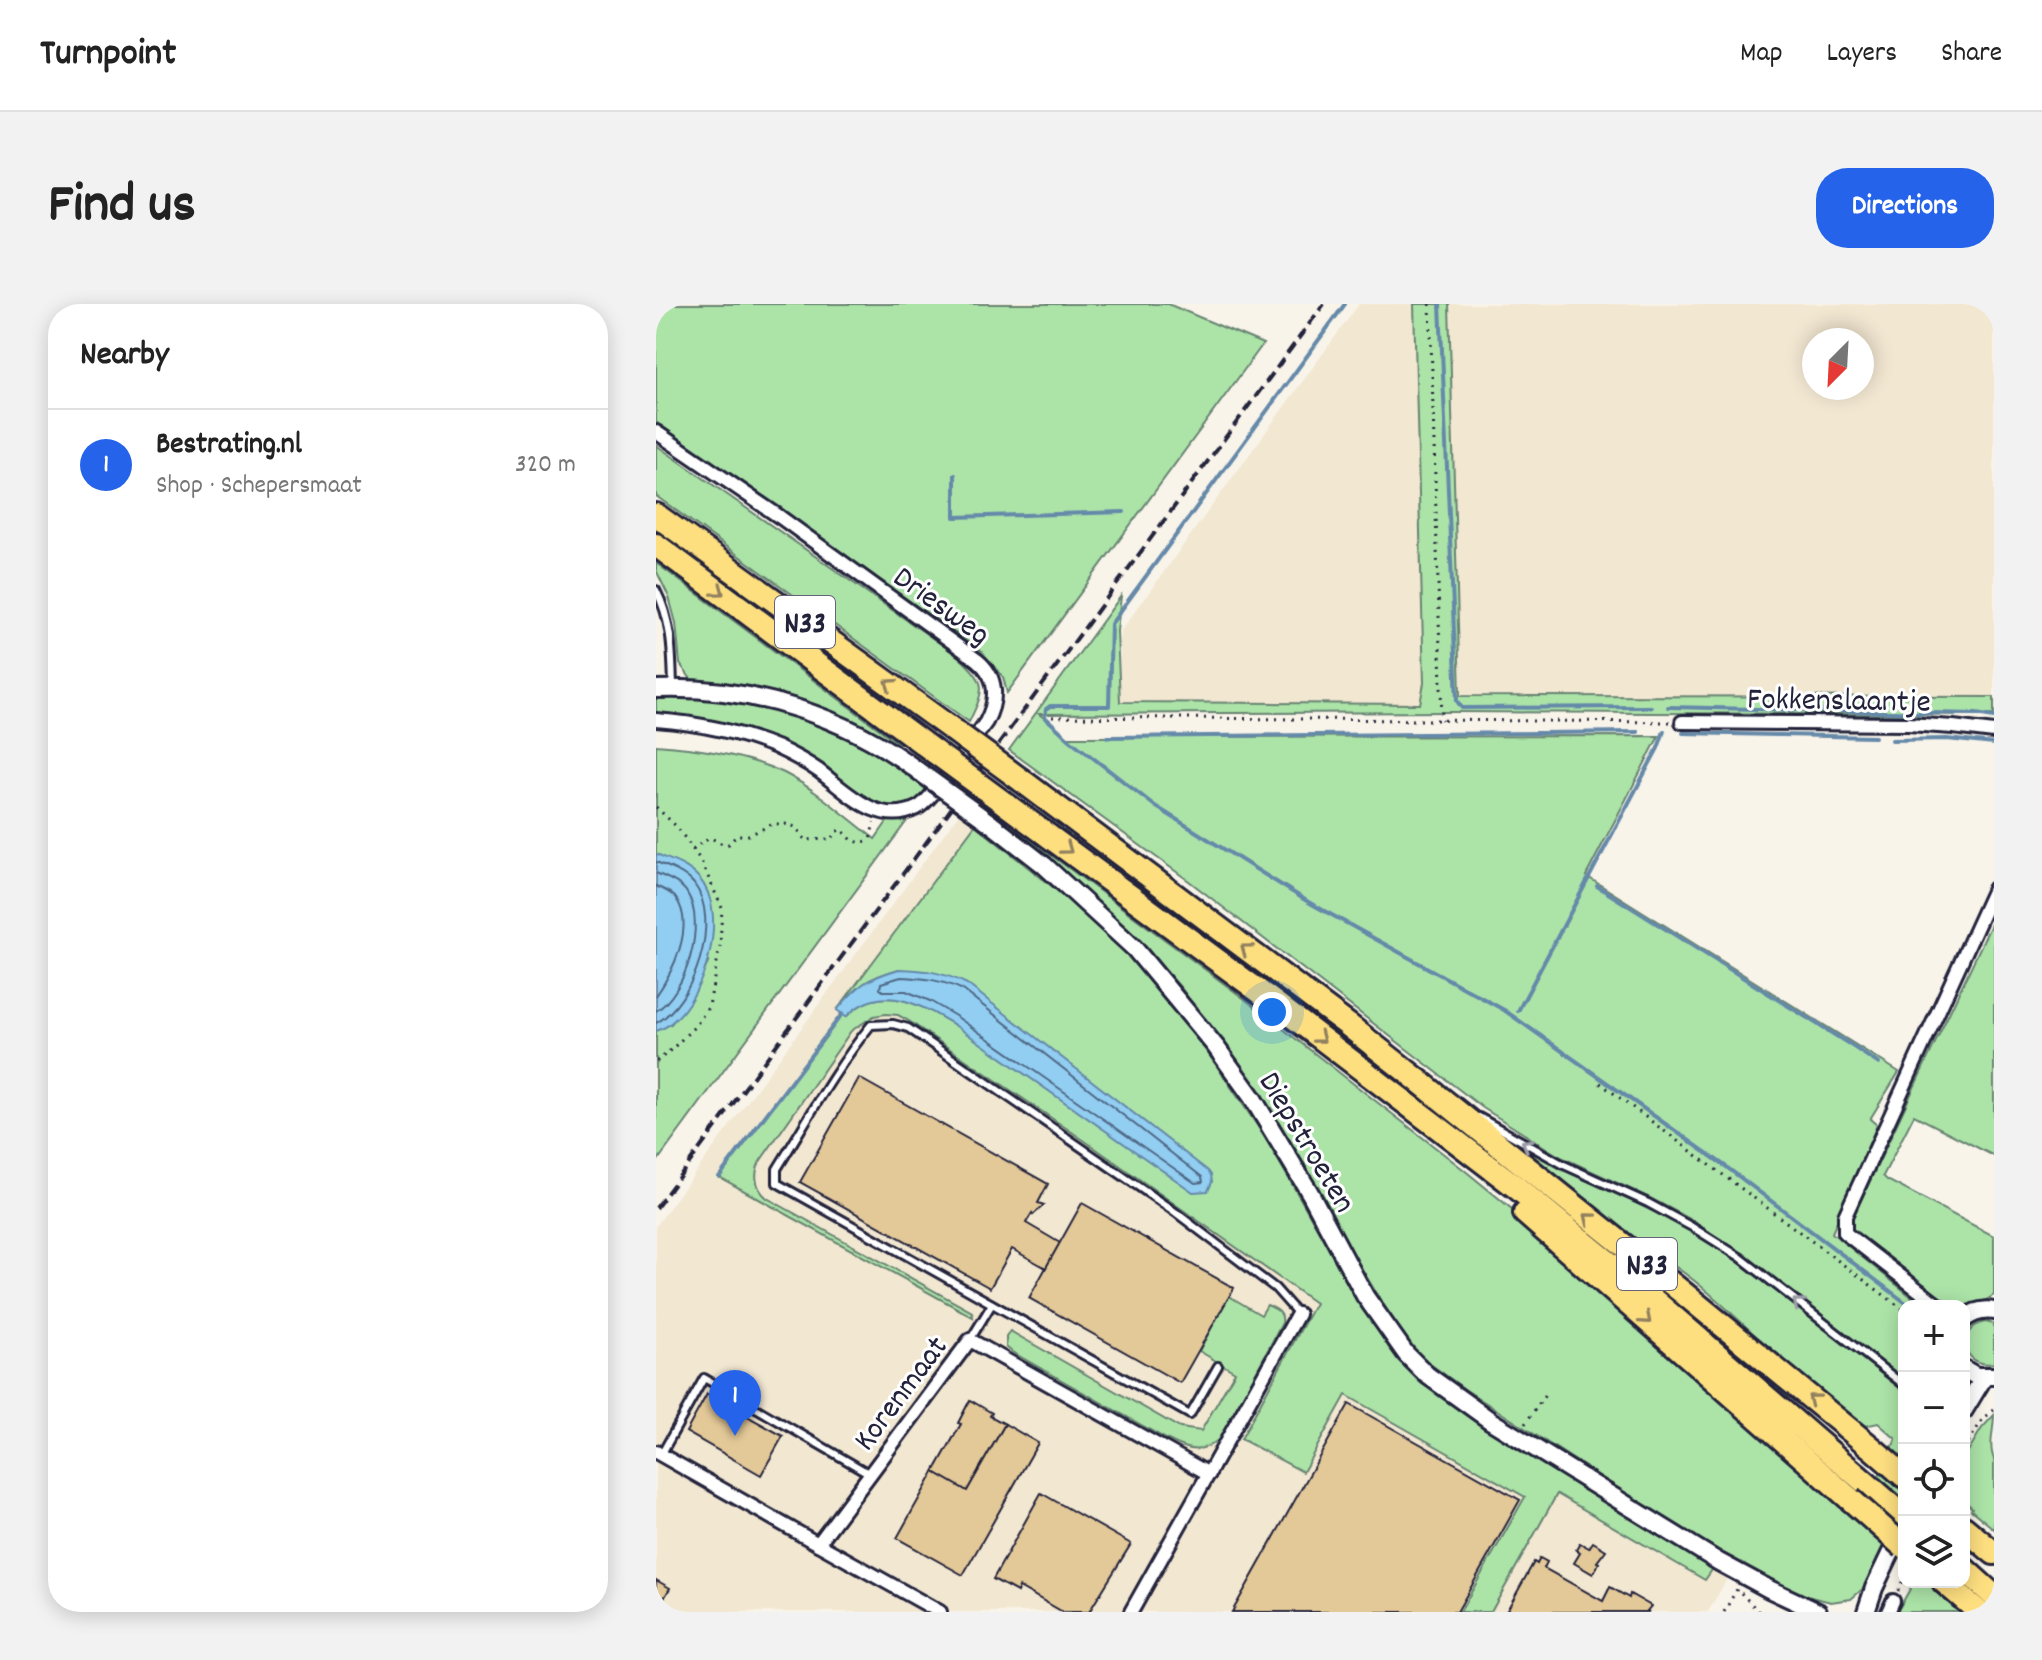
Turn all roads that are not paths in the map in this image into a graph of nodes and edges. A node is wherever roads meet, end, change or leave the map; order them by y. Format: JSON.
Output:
{"nodes":[{"id":1,"x":656,"y":432,"type":"edge"},
{"id":2,"x":656,"y":515,"type":"edge"},
{"id":3,"x":656,"y":545,"type":"edge"},
{"id":4,"x":656,"y":590,"type":"edge"},
{"id":5,"x":664,"y":689,"type":"edge"},
{"id":6,"x":656,"y":720,"type":"edge"},
{"id":7,"x":1682,"y":722,"type":"road end"},
{"id":8,"x":1994,"y":732,"type":"edge"},
{"id":9,"x":1994,"y":889,"type":"edge"},
{"id":10,"x":1419,"y":1081,"type":"junction"},
{"id":11,"x":1444,"y":1134,"type":"junction"},
{"id":12,"x":1931,"y":1300,"type":"edge"},
{"id":13,"x":992,"y":1304,"type":"junction"},
{"id":14,"x":1993,"y":1309,"type":"edge"},
{"id":15,"x":1298,"y":1314,"type":"joint"},
{"id":16,"x":1970,"y":1315,"type":"edge"},
{"id":17,"x":970,"y":1340,"type":"junction"},
{"id":18,"x":1218,"y":1366,"type":"dead end"},
{"id":19,"x":1969,"y":1372,"type":"edge"},
{"id":20,"x":1989,"y":1376,"type":"edge"},
{"id":21,"x":1898,"y":1380,"type":"edge"},
{"id":22,"x":1970,"y":1402,"type":"edge"},
{"id":23,"x":658,"y":1454,"type":"edge"},
{"id":24,"x":1898,"y":1471,"type":"edge"},
{"id":25,"x":870,"y":1474,"type":"junction"},
{"id":26,"x":1209,"y":1474,"type":"junction"},
{"id":27,"x":1898,"y":1511,"type":"edge"},
{"id":28,"x":1970,"y":1524,"type":"edge"},
{"id":29,"x":1970,"y":1533,"type":"edge"},
{"id":30,"x":1898,"y":1538,"type":"edge"},
{"id":31,"x":1898,"y":1542,"type":"edge"},
{"id":32,"x":1994,"y":1542,"type":"edge"},
{"id":33,"x":818,"y":1544,"type":"junction"},
{"id":34,"x":1994,"y":1553,"type":"edge"},
{"id":35,"x":1970,"y":1574,"type":"edge"},
{"id":36,"x":1874,"y":1588,"type":"junction"},
{"id":37,"x":1951,"y":1588,"type":"edge"},
{"id":38,"x":1994,"y":1596,"type":"edge"},
{"id":39,"x":940,"y":1612,"type":"edge"},
{"id":40,"x":1131,"y":1612,"type":"edge"},
{"id":41,"x":1818,"y":1612,"type":"edge"},
{"id":42,"x":1854,"y":1612,"type":"edge"},
{"id":43,"x":1866,"y":1612,"type":"edge"},
{"id":44,"x":1979,"y":1612,"type":"edge"}],
"edges":[{"from":1,"to":6,"type":"street","name":"Driesweg"},
{"from":10,"to":2,"type":"highway","number":"N33","one_way":true,"bridge":true},
{"from":3,"to":11,"type":"highway","number":"N33","one_way":true,"bridge":true},
{"from":4,"to":5,"type":"lane"},
{"from":5,"to":41,"type":"street","name":"Diepstroeten","bridge":true},
{"from":7,"to":8,"type":"street","name":"Fokkenslaantje"},
{"from":9,"to":12,"type":"street"},
{"from":21,"to":10,"type":"lane","one_way":true},
{"from":24,"to":10,"type":"highway","number":"N33","one_way":true},
{"from":11,"to":27,"type":"highway"},
{"from":11,"to":31,"type":"highway","number":"N33","one_way":true,"bridge":true},
{"from":13,"to":15,"type":"lane"},
{"from":13,"to":17,"type":"lane"},
{"from":13,"to":18,"type":"lane"},
{"from":14,"to":16,"type":"street"},
{"from":15,"to":26,"type":"street"},
{"from":17,"to":25,"type":"street","name":"Korenmaat"},
{"from":17,"to":26,"type":"street","name":"Korenmaat"},
{"from":19,"to":20,"type":"street"},
{"from":20,"to":22,"type":"street"},
{"from":23,"to":25,"type":"lane"},
{"from":23,"to":33,"type":"street"},
{"from":25,"to":33,"type":"street","name":"Korenmaat"},
{"from":26,"to":40,"type":"street"},
{"from":28,"to":32,"type":"highway"},
{"from":29,"to":34,"type":"highway"},
{"from":30,"to":36,"type":"street"},
{"from":33,"to":39,"type":"street"},
{"from":35,"to":38,"type":"highway"},
{"from":36,"to":42,"type":"street"},
{"from":36,"to":43,"type":"street"},
{"from":37,"to":44,"type":"highway"}]}
